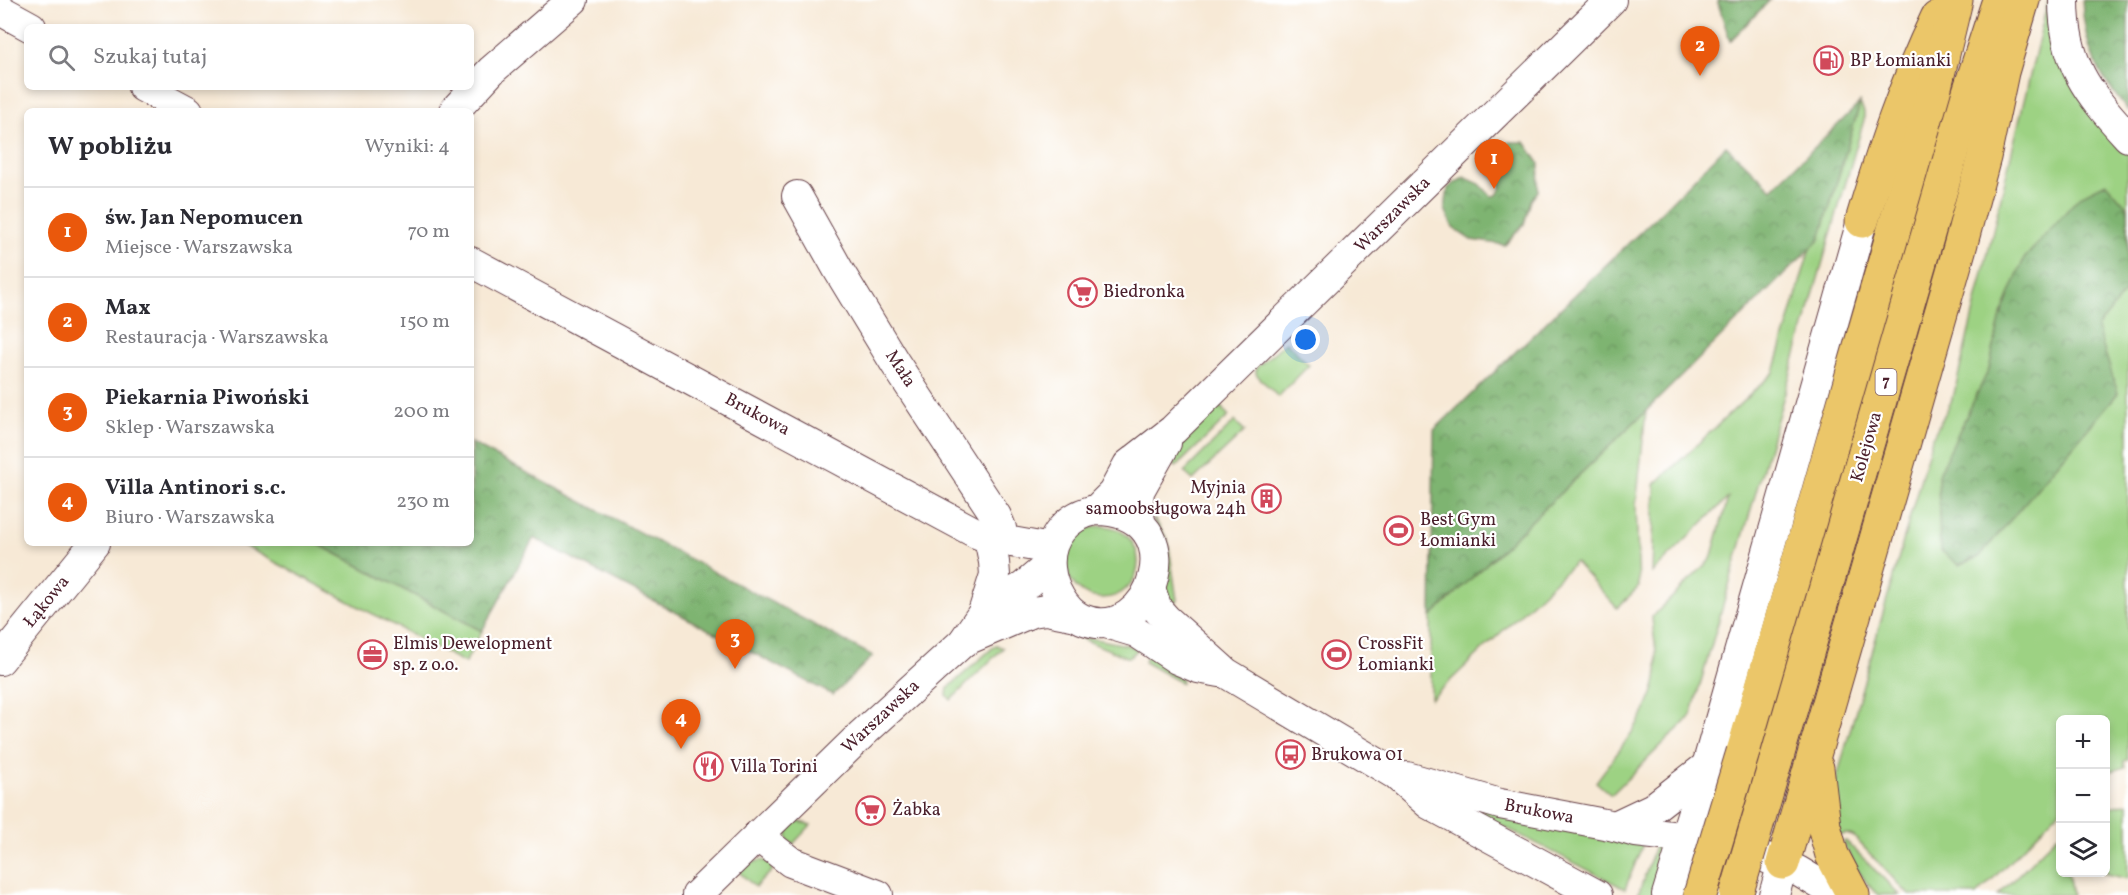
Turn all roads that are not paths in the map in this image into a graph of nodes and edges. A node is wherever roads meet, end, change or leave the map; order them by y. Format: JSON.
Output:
{"nodes":[{"id":1,"x":573,"y":0,"type":"edge"},
{"id":2,"x":1611,"y":0,"type":"edge"},
{"id":3,"x":1946,"y":0,"type":"edge"},
{"id":4,"x":1956,"y":0,"type":"edge"},
{"id":5,"x":1999,"y":0,"type":"edge"},
{"id":6,"x":2023,"y":0,"type":"edge"},
{"id":7,"x":2064,"y":0,"type":"edge"},
{"id":8,"x":0,"y":10,"type":"edge"},
{"id":9,"x":26,"y":24,"type":"edge"},
{"id":10,"x":474,"y":89,"type":"edge"},
{"id":11,"x":149,"y":90,"type":"edge"},
{"id":12,"x":473,"y":90,"type":"edge"},
{"id":13,"x":182,"y":108,"type":"edge"},
{"id":14,"x":457,"y":108,"type":"edge"},
{"id":15,"x":2128,"y":136,"type":"edge"},
{"id":16,"x":797,"y":196,"type":"dead end"},
{"id":17,"x":1862,"y":221,"type":"joint"},
{"id":18,"x":474,"y":264,"type":"edge"},
{"id":19,"x":1173,"y":430,"type":"junction"},
{"id":20,"x":1096,"y":510,"type":"junction"},
{"id":21,"x":1140,"y":523,"type":"junction"},
{"id":22,"x":996,"y":539,"type":"junction"},
{"id":23,"x":93,"y":546,"type":"edge"},
{"id":24,"x":1050,"y":557,"type":"junction"},
{"id":25,"x":1150,"y":588,"type":"junction"},
{"id":26,"x":983,"y":614,"type":"junction"},
{"id":27,"x":1072,"y":615,"type":"junction"},
{"id":28,"x":1109,"y":624,"type":"junction"},
{"id":29,"x":964,"y":641,"type":"junction"},
{"id":30,"x":0,"y":660,"type":"edge"},
{"id":31,"x":1226,"y":673,"type":"junction"},
{"id":32,"x":1815,"y":755,"type":"junction"},
{"id":33,"x":1707,"y":766,"type":"junction"},
{"id":34,"x":1395,"y":774,"type":"junction"},
{"id":35,"x":1615,"y":826,"type":"junction"},
{"id":36,"x":757,"y":836,"type":"junction"},
{"id":37,"x":1685,"y":837,"type":"junction"},
{"id":38,"x":1783,"y":864,"type":"junction"},
{"id":39,"x":697,"y":895,"type":"edge"},
{"id":40,"x":878,"y":895,"type":"edge"},
{"id":41,"x":1596,"y":895,"type":"edge"},
{"id":42,"x":1668,"y":895,"type":"edge"},
{"id":43,"x":1700,"y":895,"type":"edge"},
{"id":44,"x":1736,"y":895,"type":"edge"},
{"id":45,"x":1774,"y":895,"type":"edge"},
{"id":46,"x":1838,"y":895,"type":"edge"},
{"id":47,"x":1853,"y":895,"type":"edge"}],
"edges":[{"from":1,"to":10,"type":"street"},
{"from":2,"to":19,"type":"street","name":"Warszawska"},
{"from":3,"to":17,"type":"highway"},
{"from":4,"to":43,"type":"highway","name":"Kolejowa","number":"7","bridge":true},
{"from":5,"to":44,"type":"highway","name":"Kolejowa","number":"7","bridge":true},
{"from":6,"to":32,"type":"highway"},
{"from":7,"to":15,"type":"street"},
{"from":8,"to":9,"type":"street"},
{"from":11,"to":13,"type":"street"},
{"from":12,"to":14,"type":"street"},
{"from":16,"to":22,"type":"street","name":"Mała"},
{"from":17,"to":33,"type":"street"},
{"from":18,"to":22,"type":"street","name":"Brukowa"},
{"from":19,"to":20,"type":"street","name":"Warszawska"},
{"from":19,"to":21,"type":"street","name":"Warszawska"},
{"from":20,"to":21,"type":"street"},
{"from":20,"to":24,"type":"street"},
{"from":21,"to":25,"type":"street"},
{"from":22,"to":24,"type":"street","name":"Brukowa"},
{"from":22,"to":26,"type":"street","name":"Warszawska"},
{"from":23,"to":30,"type":"street","name":"Łąkowa"},
{"from":24,"to":26,"type":"street","name":"Warszawska"},
{"from":24,"to":27,"type":"street"},
{"from":25,"to":28,"type":"street"},
{"from":25,"to":31,"type":"street","name":"Brukowa"},
{"from":26,"to":29,"type":"street","name":"Warszawska"},
{"from":27,"to":28,"type":"street"},
{"from":27,"to":29,"type":"street","name":"Warszawska"},
{"from":28,"to":31,"type":"street","name":"Brukowa"},
{"from":29,"to":36,"type":"street","name":"Warszawska"},
{"from":31,"to":34,"type":"street","name":"Brukowa"},
{"from":32,"to":38,"type":"highway"},
{"from":32,"to":47,"type":"highway"},
{"from":33,"to":35,"type":"street"},
{"from":33,"to":37,"type":"street"},
{"from":34,"to":35,"type":"street","name":"Brukowa"},
{"from":34,"to":41,"type":"street","name":"Brukowa"},
{"from":35,"to":37,"type":"street","name":"Brukowa"},
{"from":36,"to":39,"type":"street","name":"Warszawska"},
{"from":36,"to":40,"type":"street"},
{"from":37,"to":38,"type":"street","name":"Brukowa"},
{"from":37,"to":42,"type":"street"},
{"from":38,"to":45,"type":"street"},
{"from":38,"to":46,"type":"street"}]}
